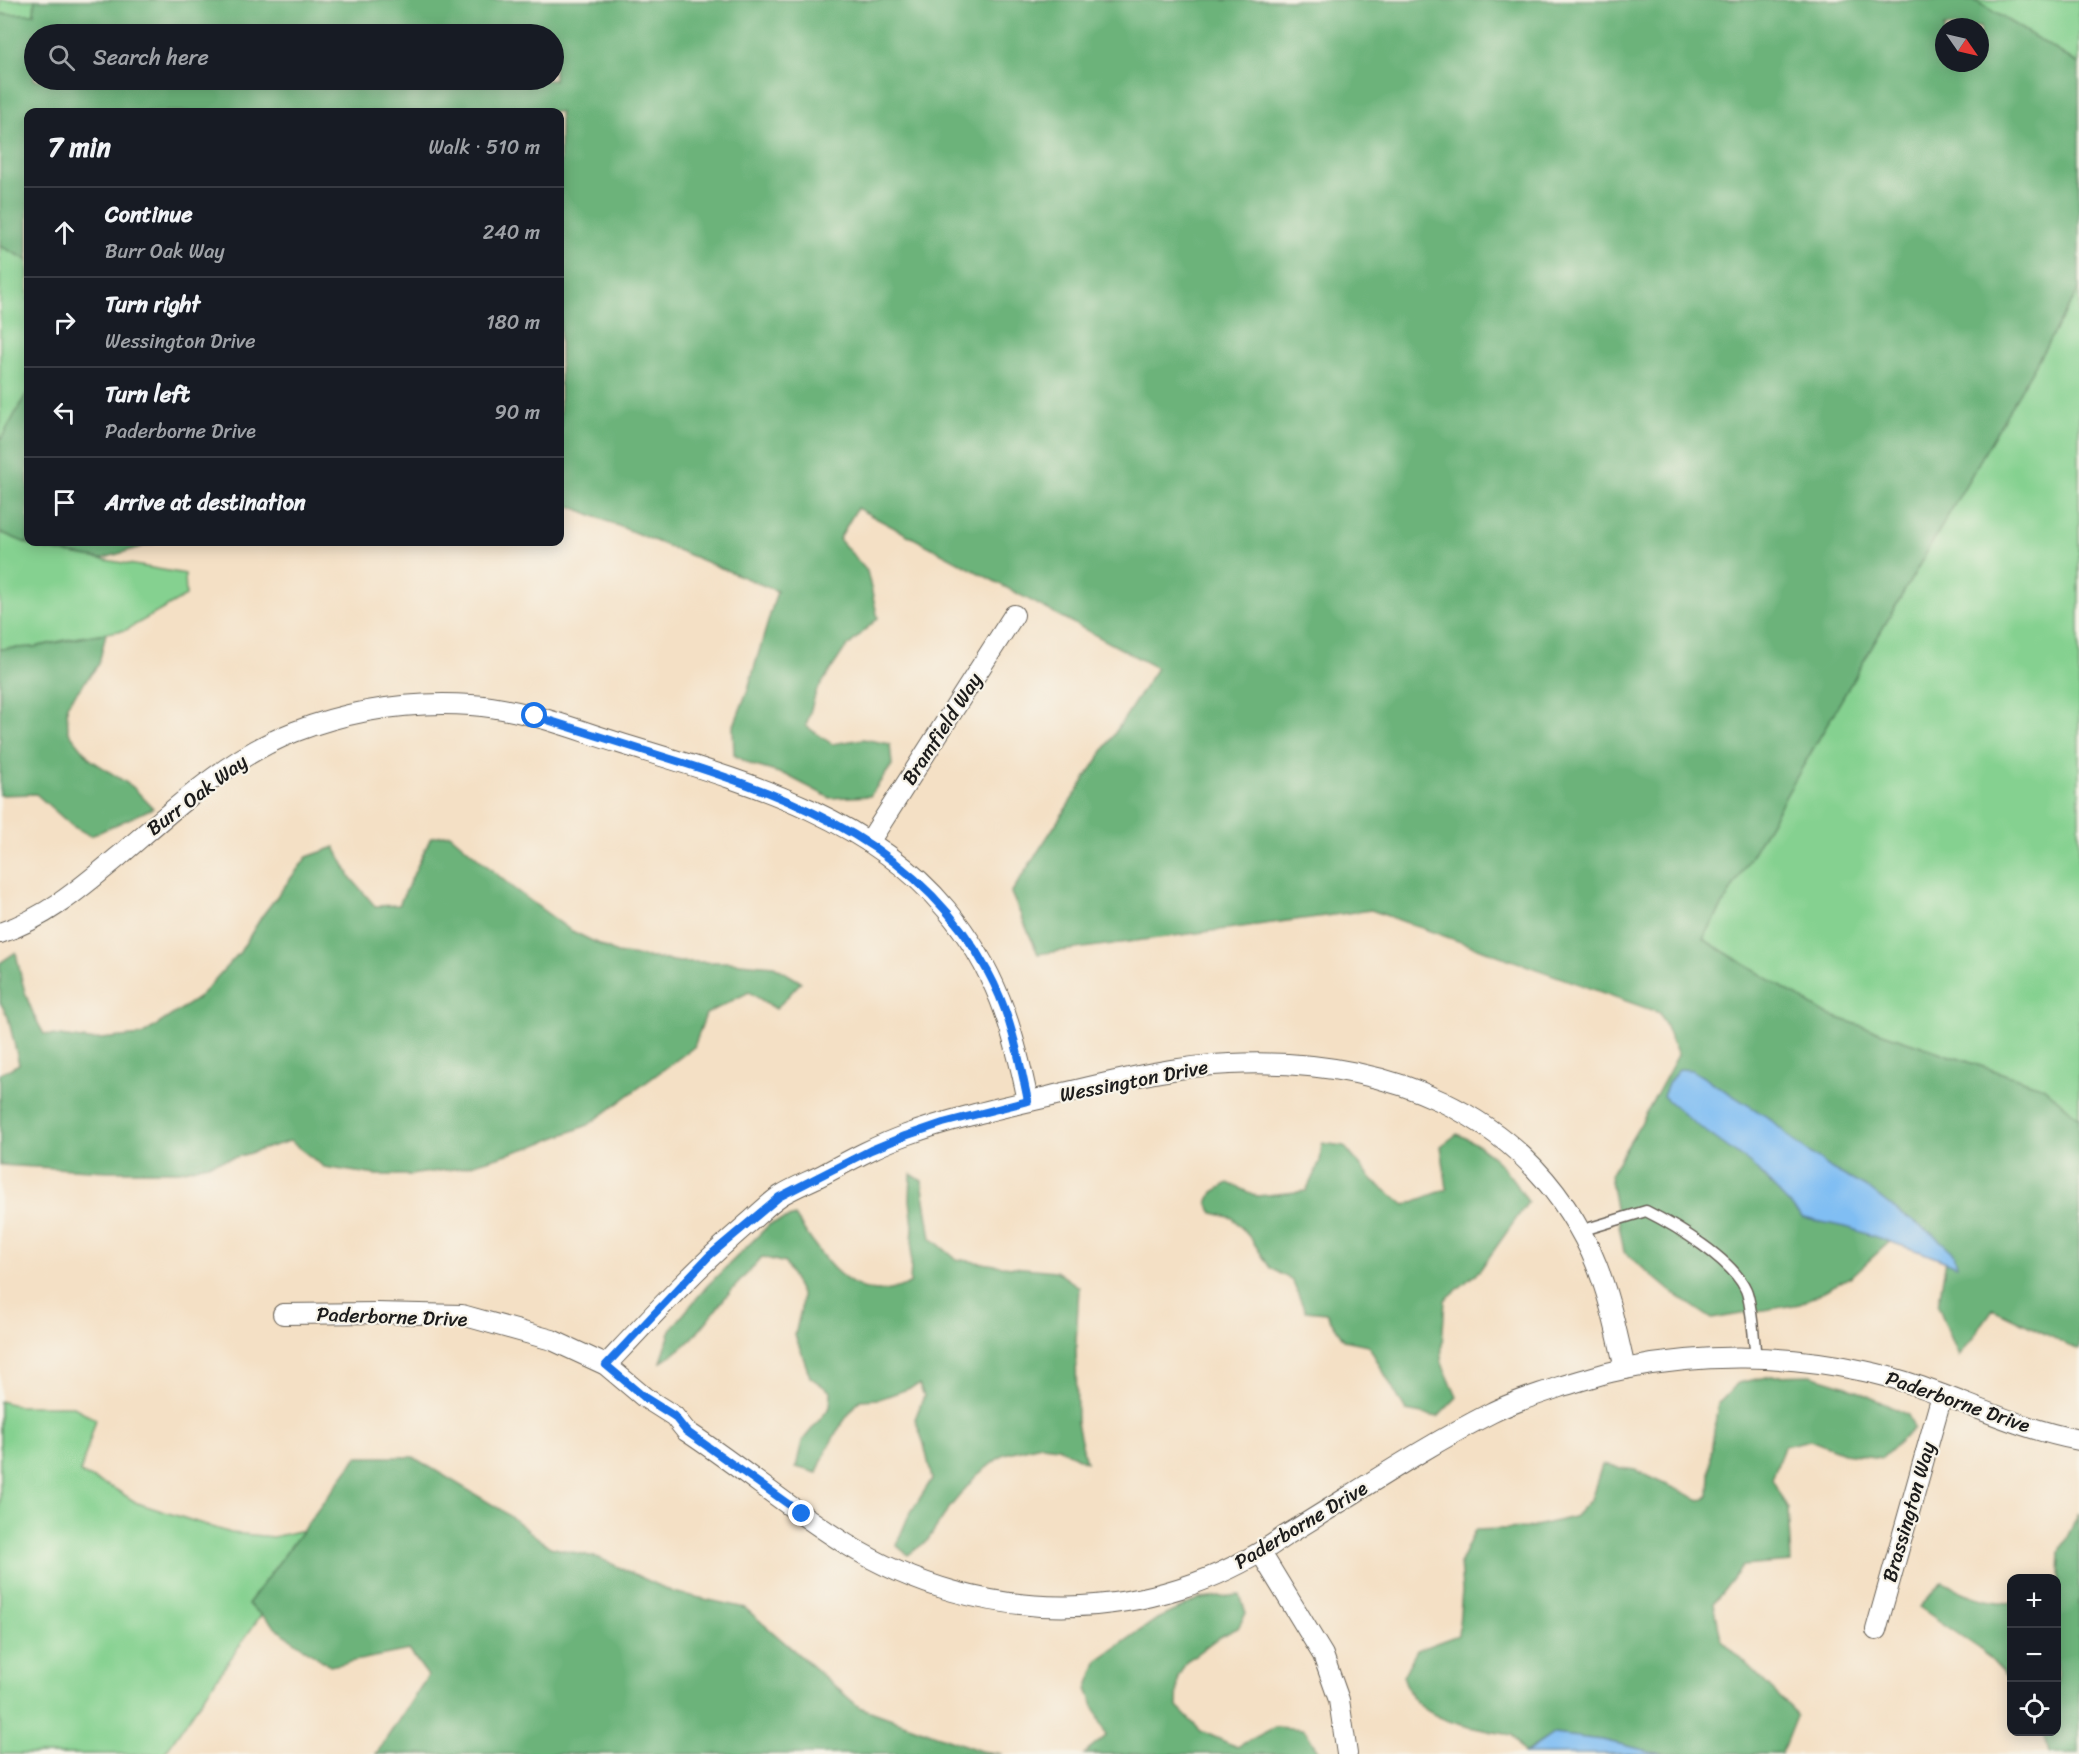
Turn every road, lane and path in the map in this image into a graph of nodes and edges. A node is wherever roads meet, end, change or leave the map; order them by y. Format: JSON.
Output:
{"nodes":[{"id":1,"x":1014,"y":615,"type":"dead end"},
{"id":2,"x":869,"y":842,"type":"junction"},
{"id":3,"x":0,"y":933,"type":"edge"},
{"id":4,"x":1028,"y":1101,"type":"junction"},
{"id":5,"x":1580,"y":1231,"type":"junction"},
{"id":6,"x":283,"y":1314,"type":"dead end"},
{"id":7,"x":1756,"y":1359,"type":"junction"},
{"id":8,"x":606,"y":1365,"type":"junction"},
{"id":9,"x":1625,"y":1369,"type":"junction"},
{"id":10,"x":1942,"y":1395,"type":"junction"},
{"id":11,"x":2079,"y":1440,"type":"edge"},
{"id":12,"x":1261,"y":1553,"type":"junction"},
{"id":13,"x":1876,"y":1630,"type":"dead end"},
{"id":14,"x":1347,"y":1754,"type":"edge"}],
"edges":[{"from":1,"to":2,"type":"street","name":"Bramfield Way"},
{"from":2,"to":3,"type":"street","name":"Burr Oak Way"},
{"from":2,"to":4,"type":"street","name":"Burr Oak Way"},
{"from":4,"to":5,"type":"street","name":"Wessington Drive"},
{"from":4,"to":8,"type":"street","name":"Wessington Drive"},
{"from":5,"to":7,"type":"lane"},
{"from":5,"to":9,"type":"street","name":"Wessington Drive"},
{"from":6,"to":8,"type":"street","name":"Paderborne Drive"},
{"from":7,"to":9,"type":"street","name":"Paderborne Drive"},
{"from":7,"to":10,"type":"street","name":"Paderborne Drive"},
{"from":8,"to":12,"type":"street","name":"Paderborne Drive"},
{"from":9,"to":12,"type":"street","name":"Paderborne Drive"},
{"from":10,"to":11,"type":"street","name":"Paderborne Drive"},
{"from":10,"to":13,"type":"street","name":"Brassington Way"},
{"from":12,"to":14,"type":"street"}]}
